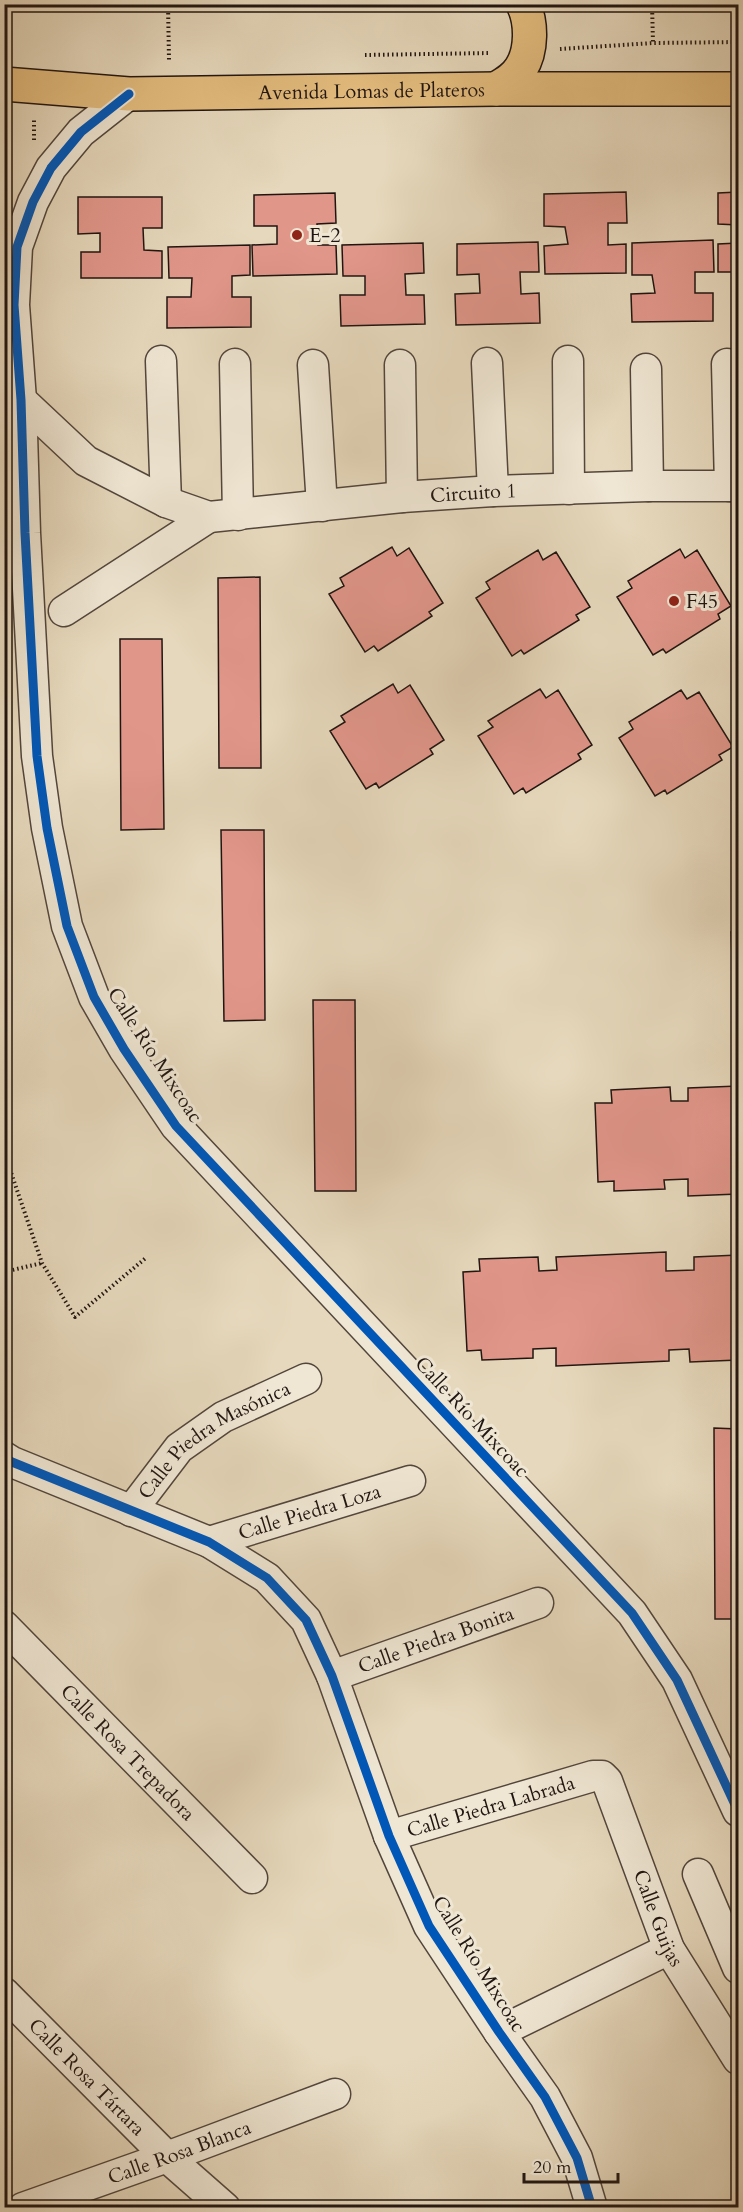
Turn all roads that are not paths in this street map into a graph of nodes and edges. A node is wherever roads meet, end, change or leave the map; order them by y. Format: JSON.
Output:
{"nodes":[{"id":1,"x":523,"y":4,"type":"edge"},
{"id":2,"x":4,"y":84,"type":"edge"},
{"id":3,"x":496,"y":89,"type":"junction"},
{"id":4,"x":738,"y":89,"type":"edge"},
{"id":5,"x":129,"y":93,"type":"junction"},
{"id":6,"x":10,"y":282,"type":"edge"},
{"id":7,"x":11,"y":361,"type":"edge"},
{"id":8,"x":161,"y":361,"type":"dead end"},
{"id":9,"x":568,"y":361,"type":"dead end"},
{"id":10,"x":487,"y":363,"type":"dead end"},
{"id":11,"x":235,"y":364,"type":"dead end"},
{"id":12,"x":727,"y":364,"type":"dead end"},
{"id":13,"x":313,"y":365,"type":"dead end"},
{"id":14,"x":400,"y":365,"type":"dead end"},
{"id":15,"x":646,"y":369,"type":"dead end"},
{"id":16,"x":21,"y":400,"type":"junction"},
{"id":17,"x":648,"y":486,"type":"junction"},
{"id":18,"x":734,"y":486,"type":"edge"},
{"id":19,"x":569,"y":489,"type":"junction"},
{"id":20,"x":493,"y":491,"type":"junction"},
{"id":21,"x":402,"y":497,"type":"junction"},
{"id":22,"x":166,"y":502,"type":"junction"},
{"id":23,"x":321,"y":506,"type":"junction"},
{"id":24,"x":223,"y":516,"type":"junction"},
{"id":25,"x":64,"y":611,"type":"dead end"},
{"id":26,"x":306,"y":1379,"type":"dead end"},
{"id":27,"x":4,"y":1457,"type":"edge"},
{"id":28,"x":410,"y":1481,"type":"dead end"},
{"id":29,"x":131,"y":1511,"type":"junction"},
{"id":30,"x":209,"y":1542,"type":"junction"},
{"id":31,"x":538,"y":1604,"type":"dead end"},
{"id":32,"x":4,"y":1626,"type":"edge"},
{"id":33,"x":332,"y":1676,"type":"junction"},
{"id":34,"x":593,"y":1776,"type":"joint"},
{"id":35,"x":738,"y":1810,"type":"edge"},
{"id":36,"x":389,"y":1836,"type":"junction"},
{"id":37,"x":698,"y":1874,"type":"dead end"},
{"id":38,"x":252,"y":1878,"type":"dead end"},
{"id":39,"x":669,"y":1949,"type":"junction"},
{"id":40,"x":738,"y":1968,"type":"edge"},
{"id":41,"x":4,"y":1993,"type":"edge"},
{"id":42,"x":499,"y":2032,"type":"junction"},
{"id":43,"x":738,"y":2060,"type":"edge"},
{"id":44,"x":335,"y":2094,"type":"dead end"},
{"id":45,"x":167,"y":2157,"type":"junction"},
{"id":46,"x":23,"y":2208,"type":"edge"},
{"id":47,"x":225,"y":2208,"type":"edge"},
{"id":48,"x":592,"y":2208,"type":"edge"}],
"edges":[{"from":1,"to":3,"type":"main road"},
{"from":2,"to":5,"type":"main road","name":"Avenida Lomas de Plateros"},
{"from":3,"to":4,"type":"main road","name":"Avenida Lomas de Plateros"},
{"from":3,"to":5,"type":"main road","name":"Avenida Lomas de Plateros"},
{"from":5,"to":6,"type":"street","name":"Calle Río Mixcoac"},
{"from":6,"to":7,"type":"street","name":"Calle Río Mixcoac"},
{"from":7,"to":16,"type":"street","name":"Calle Río Mixcoac"},
{"from":8,"to":22,"type":"street"},
{"from":9,"to":19,"type":"street"},
{"from":10,"to":20,"type":"street"},
{"from":11,"to":24,"type":"street"},
{"from":12,"to":18,"type":"street"},
{"from":13,"to":23,"type":"street"},
{"from":14,"to":21,"type":"street"},
{"from":15,"to":17,"type":"street"},
{"from":16,"to":22,"type":"street","name":"Circuito 1"},
{"from":16,"to":35,"type":"street","name":"Calle Río Mixcoac"},
{"from":17,"to":18,"type":"street","name":"Circuito 1"},
{"from":17,"to":19,"type":"street","name":"Circuito 1"},
{"from":19,"to":20,"type":"street","name":"Circuito 1"},
{"from":20,"to":21,"type":"street","name":"Circuito 1"},
{"from":21,"to":23,"type":"street","name":"Circuito 1"},
{"from":22,"to":24,"type":"street","name":"Circuito 1"},
{"from":23,"to":24,"type":"street","name":"Circuito 1"},
{"from":24,"to":25,"type":"street","name":"Circuito 1"},
{"from":26,"to":29,"type":"street","name":"Calle Piedra Masónica"},
{"from":27,"to":29,"type":"street","name":"Calle Río Mixcoac"},
{"from":28,"to":30,"type":"street","name":"Calle Piedra Loza"},
{"from":29,"to":30,"type":"street","name":"Calle Río Mixcoac"},
{"from":30,"to":33,"type":"street","name":"Calle Río Mixcoac"},
{"from":31,"to":33,"type":"street","name":"Calle Piedra Bonita"},
{"from":32,"to":38,"type":"street","name":"Calle Rosa Trepadora"},
{"from":33,"to":36,"type":"street","name":"Calle Río Mixcoac"},
{"from":34,"to":36,"type":"street","name":"Calle Piedra Labrada"},
{"from":34,"to":39,"type":"street","name":"Calle Guijas"},
{"from":36,"to":42,"type":"street","name":"Calle Río Mixcoac"},
{"from":37,"to":40,"type":"street"},
{"from":39,"to":42,"type":"street"},
{"from":39,"to":43,"type":"street","name":"Calle Guijas"},
{"from":41,"to":45,"type":"street","name":"Calle Rosa Tártara"},
{"from":42,"to":48,"type":"street","name":"Calle Río Mixcoac"},
{"from":44,"to":45,"type":"street","name":"Calle Rosa Blanca"},
{"from":45,"to":46,"type":"street","name":"Calle Rosa Blanca"},
{"from":45,"to":47,"type":"street","name":"Calle Rosa Tártara"}]}
